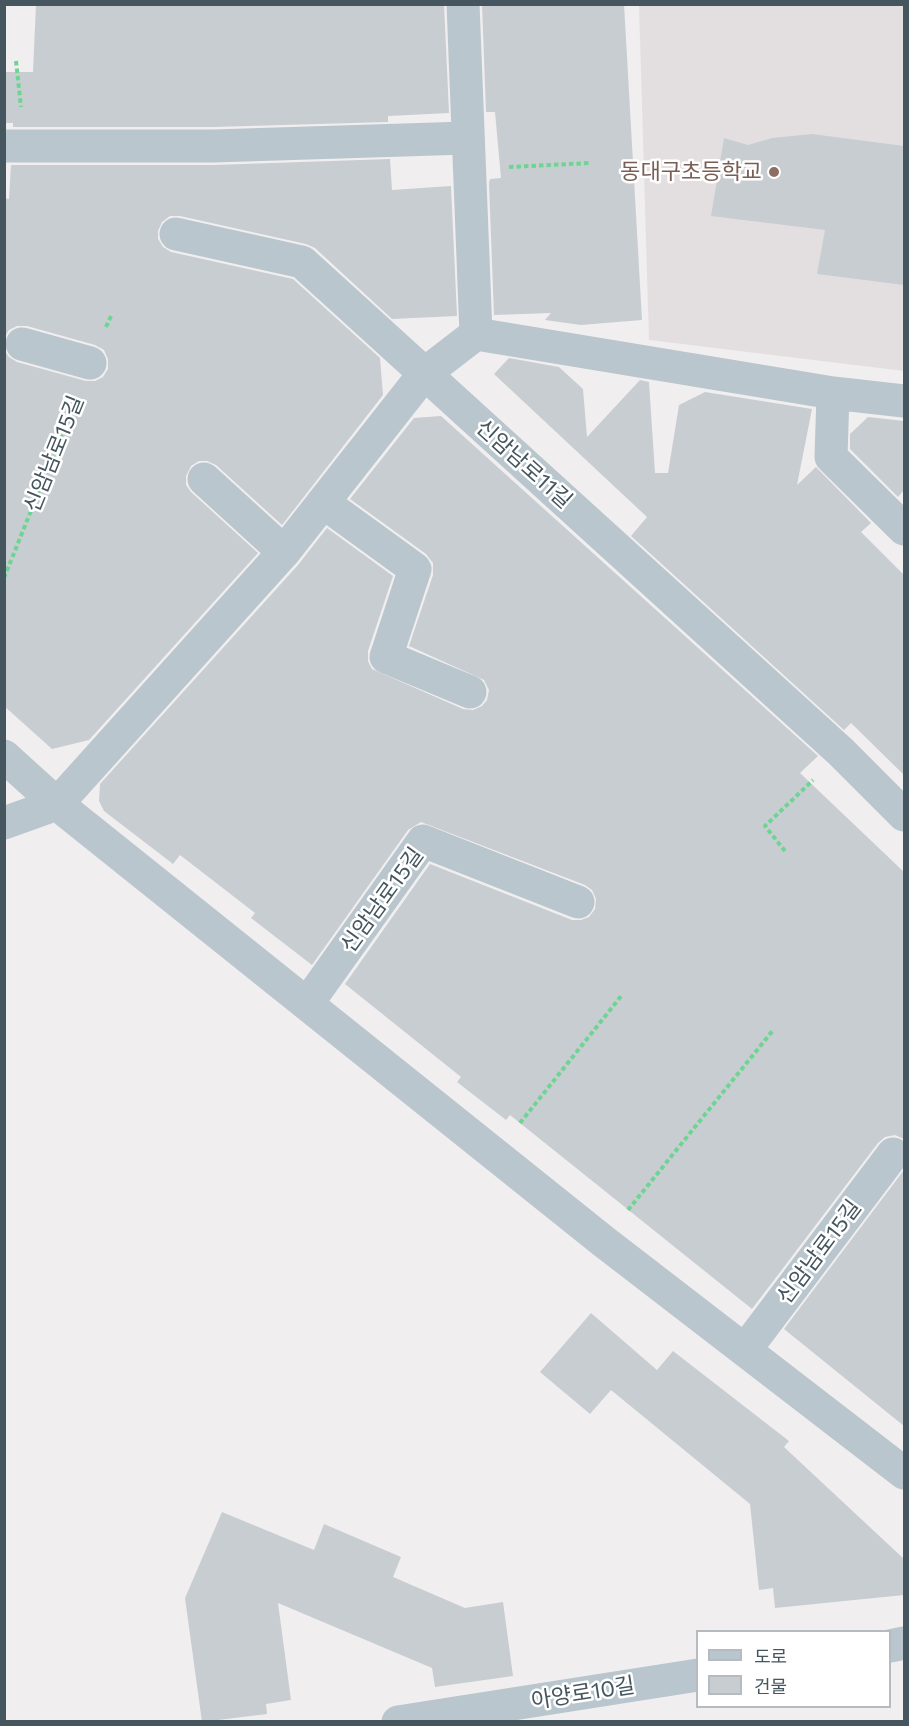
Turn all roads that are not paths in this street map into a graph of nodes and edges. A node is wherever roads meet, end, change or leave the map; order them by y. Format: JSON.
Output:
{"nodes":[{"id":1,"x":464,"y":4,"type":"edge"},
{"id":2,"x":4,"y":146,"type":"edge"},
{"id":3,"x":468,"y":154,"type":"junction"},
{"id":4,"x":176,"y":234,"type":"dead end"},
{"id":5,"x":476,"y":334,"type":"junction"},
{"id":6,"x":22,"y":344,"type":"dead end"},
{"id":7,"x":90,"y":363,"type":"road end"},
{"id":8,"x":424,"y":374,"type":"junction"},
{"id":9,"x":833,"y":393,"type":"junction"},
{"id":10,"x":904,"y":401,"type":"edge"},
{"id":11,"x":204,"y":479,"type":"dead end"},
{"id":12,"x":324,"y":502,"type":"junction"},
{"id":13,"x":904,"y":529,"type":"edge"},
{"id":14,"x":284,"y":552,"type":"junction"},
{"id":15,"x":470,"y":692,"type":"dead end"},
{"id":16,"x":4,"y":756,"type":"edge"},
{"id":17,"x":57,"y":804,"type":"junction"},
{"id":18,"x":904,"y":815,"type":"edge"},
{"id":19,"x":4,"y":823,"type":"edge"},
{"id":20,"x":578,"y":902,"type":"dead end"},
{"id":21,"x":306,"y":1004,"type":"junction"},
{"id":22,"x":893,"y":1154,"type":"dead end"},
{"id":23,"x":745,"y":1350,"type":"junction"},
{"id":24,"x":904,"y":1473,"type":"edge"},
{"id":25,"x":696,"y":1675,"type":"edge"},
{"id":26,"x":398,"y":1722,"type":"edge"}],
"edges":[{"from":1,"to":3,"type":"street"},
{"from":2,"to":3,"type":"street"},
{"from":3,"to":5,"type":"street"},
{"from":4,"to":8,"type":"street","name":"신암남로11길"},
{"from":5,"to":8,"type":"street"},
{"from":5,"to":9,"type":"street"},
{"from":6,"to":7,"type":"street"},
{"from":8,"to":12,"type":"street"},
{"from":8,"to":18,"type":"street","name":"신암남로11길"},
{"from":9,"to":10,"type":"street"},
{"from":9,"to":13,"type":"street"},
{"from":11,"to":14,"type":"street"},
{"from":12,"to":14,"type":"street"},
{"from":12,"to":15,"type":"street"},
{"from":14,"to":17,"type":"street"},
{"from":16,"to":17,"type":"street"},
{"from":17,"to":19,"type":"street"},
{"from":17,"to":21,"type":"street"},
{"from":20,"to":21,"type":"street","name":"신암남로15길"},
{"from":21,"to":23,"type":"street"},
{"from":22,"to":23,"type":"street","name":"신암남로15길"},
{"from":23,"to":24,"type":"street"},
{"from":25,"to":26,"type":"street","name":"아양로10길"}]}
